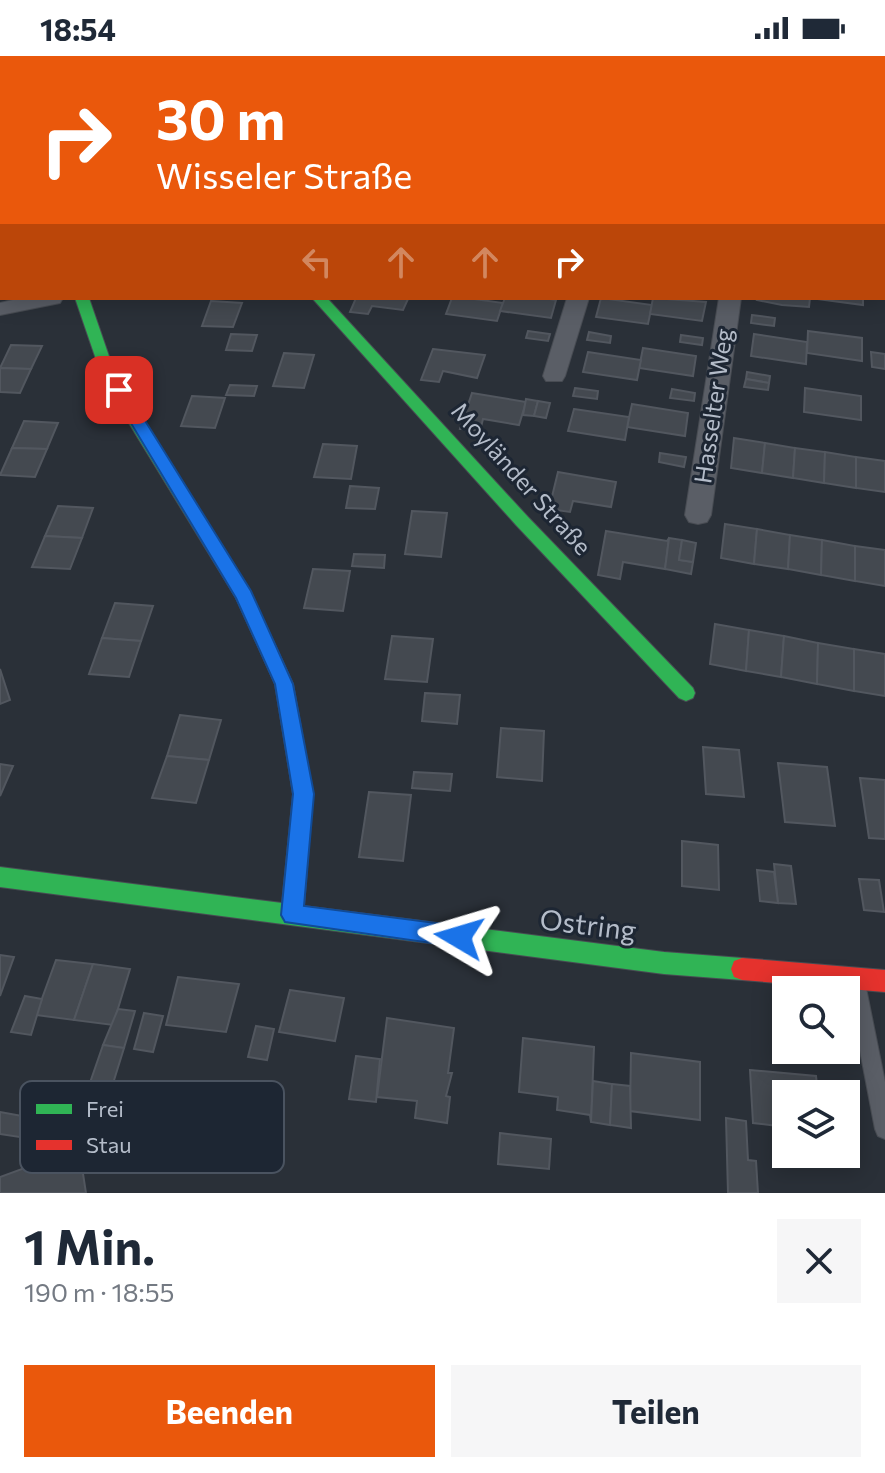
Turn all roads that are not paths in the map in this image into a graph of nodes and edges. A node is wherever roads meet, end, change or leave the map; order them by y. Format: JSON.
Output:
{"nodes":[{"id":1,"x":43,"y":300,"type":"edge"},
{"id":2,"x":83,"y":300,"type":"edge"},
{"id":3,"x":320,"y":300,"type":"edge"},
{"id":4,"x":577,"y":300,"type":"edge"},
{"id":5,"x":730,"y":300,"type":"edge"},
{"id":6,"x":0,"y":309,"type":"edge"},
{"id":7,"x":554,"y":376,"type":"dead end"},
{"id":8,"x":698,"y":515,"type":"dead end"},
{"id":9,"x":686,"y":693,"type":"dead end"},
{"id":10,"x":0,"y":877,"type":"edge"},
{"id":11,"x":292,"y":915,"type":"junction"},
{"id":12,"x":811,"y":976,"type":"edge"},
{"id":13,"x":860,"y":980,"type":"edge"},
{"id":14,"x":885,"y":981,"type":"edge"},
{"id":15,"x":860,"y":1001,"type":"edge"},
{"id":16,"x":885,"y":1129,"type":"edge"}],
"edges":[{"from":1,"to":6,"type":"street"},
{"from":2,"to":11,"type":"street"},
{"from":3,"to":9,"type":"street","name":"Moyländer Straße"},
{"from":4,"to":7,"type":"street"},
{"from":5,"to":8,"type":"street","name":"Hasselter Weg"},
{"from":10,"to":11,"type":"street","name":"Ostring"},
{"from":11,"to":12,"type":"street","name":"Ostring"},
{"from":13,"to":14,"type":"street","name":"Ostring"},
{"from":15,"to":16,"type":"lane"}]}
